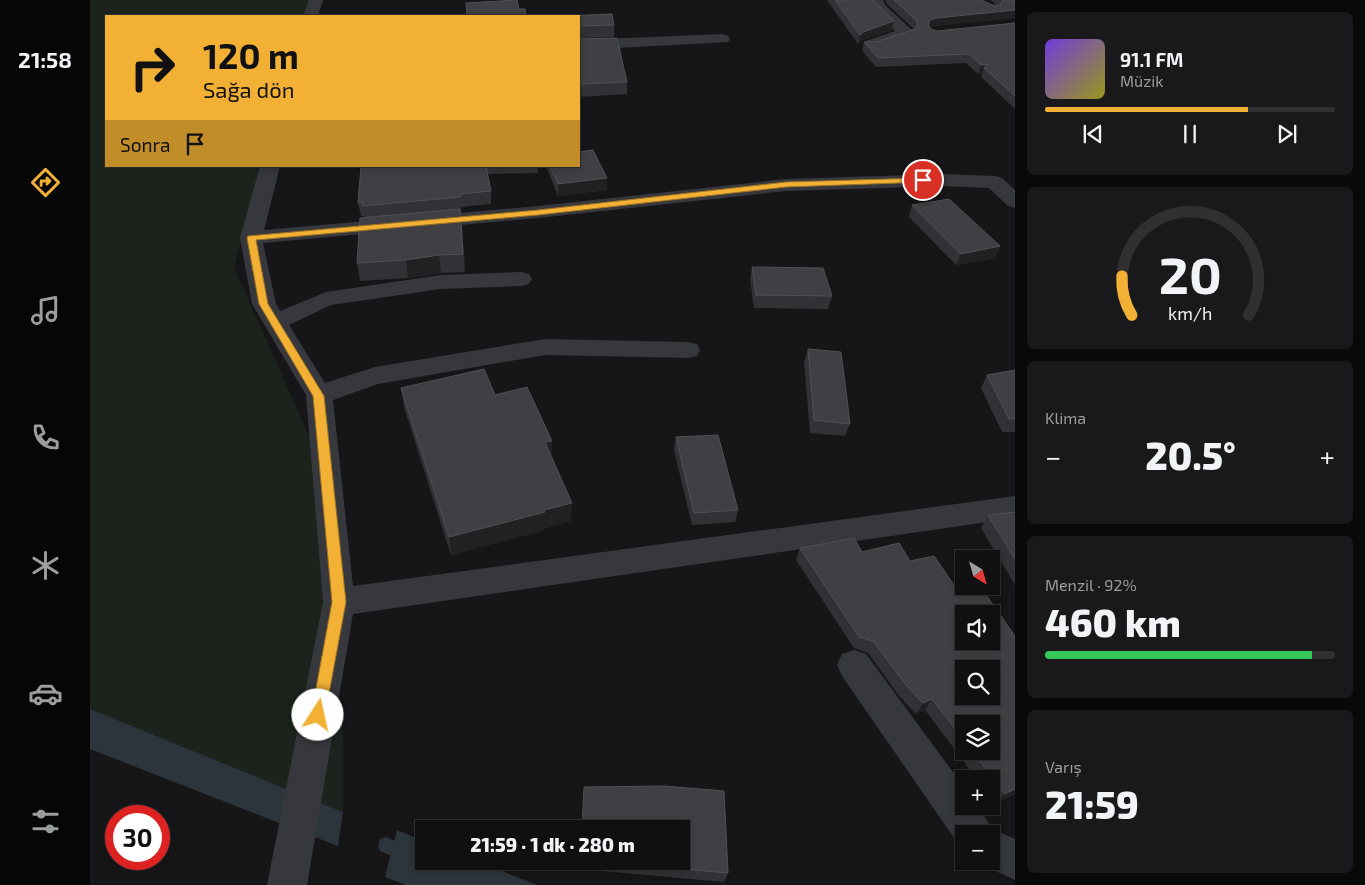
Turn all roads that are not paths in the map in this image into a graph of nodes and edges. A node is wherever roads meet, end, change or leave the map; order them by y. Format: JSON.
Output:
{"nodes":[{"id":1,"x":316,"y":0,"type":"edge"},
{"id":2,"x":876,"y":0,"type":"edge"},
{"id":3,"x":311,"y":15,"type":"edge"},
{"id":4,"x":722,"y":39,"type":"dead end"},
{"id":5,"x":580,"y":45,"type":"edge"},
{"id":6,"x":866,"y":46,"type":"edge"},
{"id":7,"x":270,"y":167,"type":"edge"},
{"id":8,"x":1015,"y":202,"type":"edge"},
{"id":9,"x":251,"y":238,"type":"junction"},
{"id":10,"x":520,"y":279,"type":"dead end"},
{"id":11,"x":275,"y":322,"type":"junction"},
{"id":12,"x":688,"y":350,"type":"dead end"},
{"id":13,"x":319,"y":396,"type":"junction"},
{"id":14,"x":1015,"y":507,"type":"edge"},
{"id":15,"x":339,"y":602,"type":"junction"},
{"id":16,"x":854,"y":665,"type":"dead end"},
{"id":17,"x":969,"y":825,"type":"edge"},
{"id":18,"x":1000,"y":852,"type":"edge"},
{"id":19,"x":1015,"y":860,"type":"edge"},
{"id":20,"x":287,"y":885,"type":"edge"}],
"edges":[{"from":1,"to":3,"type":"street"},
{"from":2,"to":6,"type":"street"},
{"from":4,"to":5,"type":"street"},
{"from":7,"to":9,"type":"street"},
{"from":8,"to":9,"type":"street"},
{"from":9,"to":11,"type":"street"},
{"from":10,"to":11,"type":"street"},
{"from":11,"to":13,"type":"street"},
{"from":12,"to":13,"type":"street"},
{"from":13,"to":15,"type":"street"},
{"from":14,"to":15,"type":"street"},
{"from":15,"to":20,"type":"street"},
{"from":16,"to":17,"type":"street"},
{"from":18,"to":19,"type":"street"}]}
